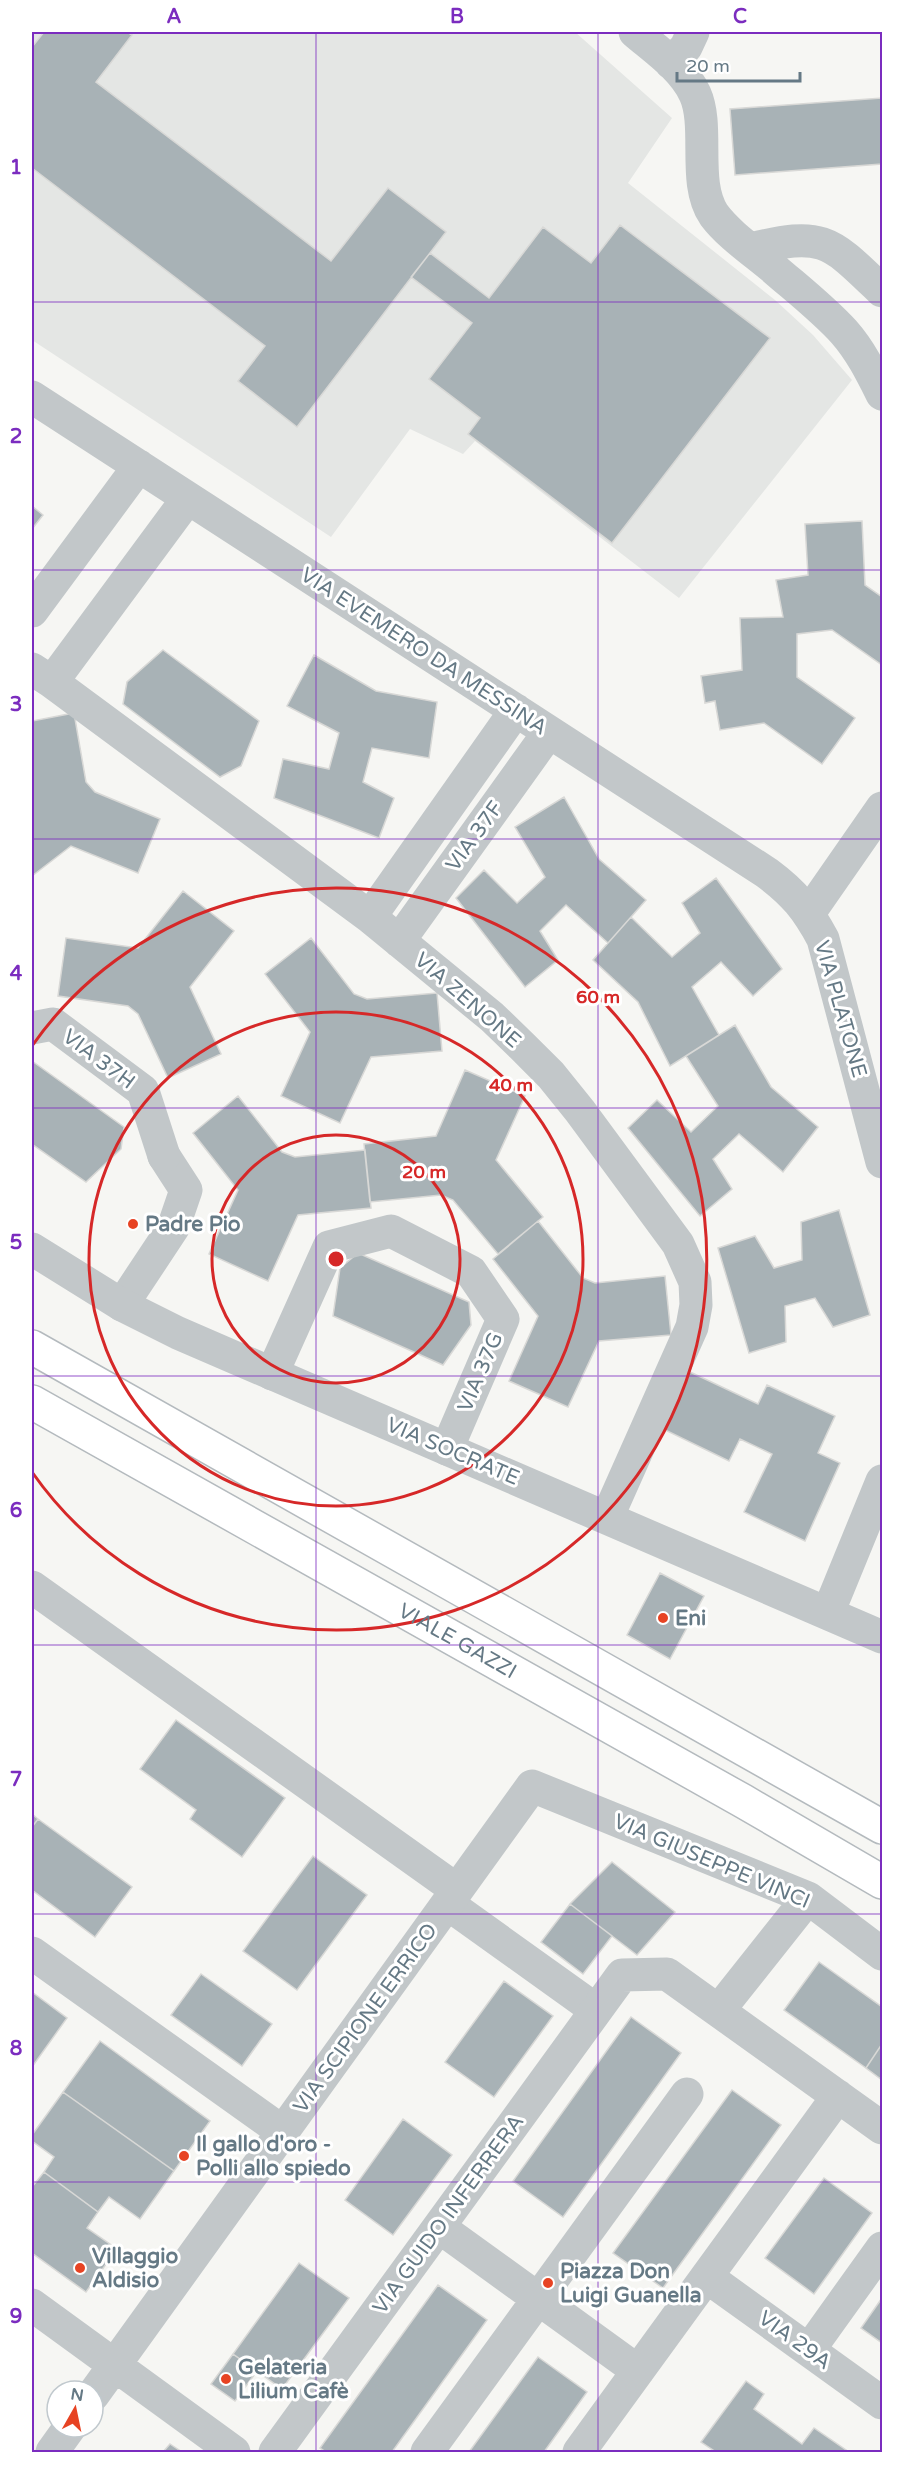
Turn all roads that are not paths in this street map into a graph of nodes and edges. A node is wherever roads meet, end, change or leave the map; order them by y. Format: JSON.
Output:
{"nodes":[{"id":1,"x":634,"y":32,"type":"edge"},
{"id":2,"x":693,"y":32,"type":"edge"},
{"id":3,"x":671,"y":63,"type":"junction"},
{"id":4,"x":751,"y":249,"type":"junction"},
{"id":5,"x":882,"y":291,"type":"edge"},
{"id":6,"x":882,"y":394,"type":"edge"},
{"id":7,"x":32,"y":397,"type":"edge"},
{"id":8,"x":139,"y":466,"type":"junction"},
{"id":9,"x":188,"y":498,"type":"junction"},
{"id":10,"x":32,"y":611,"type":"edge"},
{"id":11,"x":42,"y":675,"type":"edge"},
{"id":12,"x":516,"y":710,"type":"junction"},
{"id":13,"x":549,"y":732,"type":"junction"},
{"id":14,"x":882,"y":808,"type":"edge"},
{"id":15,"x":809,"y":913,"type":"junction"},
{"id":16,"x":370,"y":917,"type":"junction"},
{"id":17,"x":399,"y":941,"type":"junction"},
{"id":18,"x":32,"y":1028,"type":"edge"},
{"id":19,"x":882,"y":1162,"type":"edge"},
{"id":20,"x":32,"y":1249,"type":"edge"},
{"id":21,"x":122,"y":1305,"type":"junction"},
{"id":22,"x":32,"y":1347,"type":"edge"},
{"id":23,"x":272,"y":1374,"type":"junction"},
{"id":24,"x":32,"y":1402,"type":"edge"},
{"id":25,"x":447,"y":1449,"type":"junction"},
{"id":26,"x":882,"y":1481,"type":"edge"},
{"id":27,"x":608,"y":1518,"type":"junction"},
{"id":28,"x":32,"y":1587,"type":"edge"},
{"id":29,"x":828,"y":1613,"type":"junction"},
{"id":30,"x":882,"y":1637,"type":"edge"},
{"id":31,"x":532,"y":1786,"type":"joint"},
{"id":32,"x":882,"y":1827,"type":"edge"},
{"id":33,"x":882,"y":1882,"type":"edge"},
{"id":34,"x":452,"y":1897,"type":"junction"},
{"id":35,"x":808,"y":1898,"type":"junction"},
{"id":36,"x":32,"y":1953,"type":"edge"},
{"id":37,"x":882,"y":1954,"type":"edge"},
{"id":38,"x":596,"y":2010,"type":"junction"},
{"id":39,"x":719,"y":2010,"type":"junction"},
{"id":40,"x":687,"y":2094,"type":"dead end"},
{"id":41,"x":838,"y":2096,"type":"junction"},
{"id":42,"x":882,"y":2128,"type":"edge"},
{"id":43,"x":283,"y":2132,"type":"junction"},
{"id":44,"x":439,"y":2227,"type":"junction"},
{"id":45,"x":882,"y":2248,"type":"edge"},
{"id":46,"x":707,"y":2277,"type":"junction"},
{"id":47,"x":538,"y":2299,"type":"junction"},
{"id":48,"x":32,"y":2305,"type":"edge"},
{"id":49,"x":808,"y":2350,"type":"junction"},
{"id":50,"x":114,"y":2365,"type":"junction"},
{"id":51,"x":638,"y":2371,"type":"junction"},
{"id":52,"x":104,"y":2379,"type":"edge"},
{"id":53,"x":882,"y":2403,"type":"edge"},
{"id":54,"x":61,"y":2439,"type":"edge"},
{"id":55,"x":52,"y":2452,"type":"edge"},
{"id":56,"x":234,"y":2452,"type":"edge"},
{"id":57,"x":275,"y":2452,"type":"edge"},
{"id":58,"x":427,"y":2452,"type":"edge"},
{"id":59,"x":579,"y":2452,"type":"edge"}],
"edges":[{"from":1,"to":3,"type":"street"},
{"from":2,"to":3,"type":"street"},
{"from":3,"to":4,"type":"street"},
{"from":4,"to":5,"type":"street"},
{"from":4,"to":6,"type":"street"},
{"from":7,"to":8,"type":"street","name":"VIA EVEMERO DA MESSINA"},
{"from":8,"to":9,"type":"street","name":"VIA EVEMERO DA MESSINA"},
{"from":8,"to":10,"type":"street"},
{"from":9,"to":11,"type":"street"},
{"from":9,"to":12,"type":"street","name":"VIA EVEMERO DA MESSINA"},
{"from":11,"to":16,"type":"street","name":"VIA ZENONE"},
{"from":12,"to":13,"type":"street","name":"VIA EVEMERO DA MESSINA"},
{"from":12,"to":16,"type":"street","name":"VIA 37F"},
{"from":13,"to":15,"type":"street","name":"VIA EVEMERO DA MESSINA"},
{"from":13,"to":17,"type":"street","name":"VIA 37F"},
{"from":14,"to":15,"type":"street","name":"VIA PLATONE"},
{"from":15,"to":19,"type":"street","name":"VIA PLATONE"},
{"from":16,"to":17,"type":"street","name":"VIA ZENONE"},
{"from":17,"to":27,"type":"street","name":"VIA ZENONE"},
{"from":18,"to":21,"type":"street","name":"VIA 37H"},
{"from":20,"to":21,"type":"street","name":"VIA SOCRATE"},
{"from":21,"to":23,"type":"street","name":"VIA SOCRATE"},
{"from":22,"to":32,"type":"main road"},
{"from":23,"to":25,"type":"street","name":"VIA SOCRATE"},
{"from":23,"to":25,"type":"street","name":"VIA 37G"},
{"from":24,"to":33,"type":"main road","name":"VIALE GAZZI"},
{"from":25,"to":27,"type":"street","name":"VIA SOCRATE"},
{"from":26,"to":29,"type":"street"},
{"from":27,"to":29,"type":"street","name":"VIA SOCRATE"},
{"from":28,"to":34,"type":"street"},
{"from":29,"to":30,"type":"street","name":"VIA SOCRATE"},
{"from":31,"to":34,"type":"street","name":"VIA SCIPIONE ERRICO"},
{"from":31,"to":35,"type":"street","name":"VIA GIUSEPPE VINCI"},
{"from":34,"to":38,"type":"street"},
{"from":34,"to":43,"type":"street","name":"VIA SCIPIONE ERRICO"},
{"from":35,"to":37,"type":"street","name":"VIA GIUSEPPE VINCI"},
{"from":35,"to":39,"type":"street"},
{"from":36,"to":43,"type":"street"},
{"from":38,"to":39,"type":"street","name":"VIA GUIDO INFERRERA"},
{"from":38,"to":44,"type":"street","name":"VIA GUIDO INFERRERA"},
{"from":39,"to":41,"type":"street"},
{"from":40,"to":47,"type":"street"},
{"from":41,"to":42,"type":"street"},
{"from":41,"to":46,"type":"street"},
{"from":43,"to":50,"type":"street","name":"VIA SCIPIONE ERRICO"},
{"from":44,"to":47,"type":"street"},
{"from":44,"to":57,"type":"street","name":"VIA GUIDO INFERRERA"},
{"from":45,"to":49,"type":"street"},
{"from":46,"to":49,"type":"street","name":"VIA 29A"},
{"from":46,"to":51,"type":"street"},
{"from":47,"to":51,"type":"street"},
{"from":47,"to":58,"type":"street"},
{"from":48,"to":50,"type":"street"},
{"from":49,"to":53,"type":"street","name":"VIA 29A"},
{"from":50,"to":52,"type":"street","name":"VIA SCIPIONE ERRICO"},
{"from":50,"to":56,"type":"street"},
{"from":51,"to":59,"type":"street"},
{"from":54,"to":55,"type":"street"}]}
